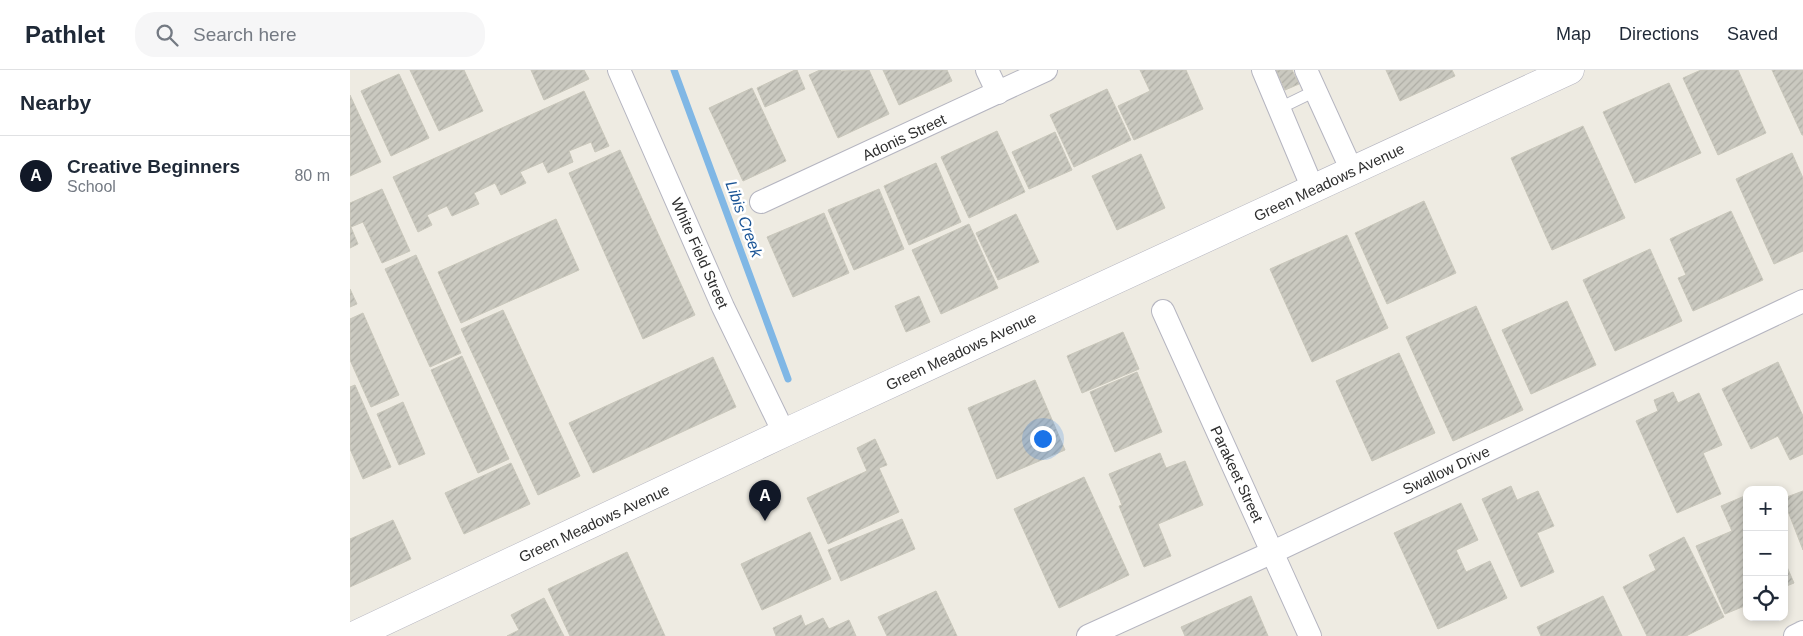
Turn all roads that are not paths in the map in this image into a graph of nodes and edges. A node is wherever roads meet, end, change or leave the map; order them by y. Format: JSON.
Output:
{"nodes":[{"id":1,"x":619,"y":70,"type":"edge"},
{"id":2,"x":987,"y":70,"type":"edge"},
{"id":3,"x":1046,"y":70,"type":"edge"},
{"id":4,"x":1263,"y":70,"type":"edge"},
{"id":5,"x":1306,"y":70,"type":"edge"},
{"id":6,"x":1570,"y":70,"type":"edge"},
{"id":7,"x":1315,"y":92,"type":"junction"},
{"id":8,"x":998,"y":93,"type":"junction"},
{"id":9,"x":1280,"y":108,"type":"junction"},
{"id":10,"x":1352,"y":171,"type":"junction"},
{"id":11,"x":1313,"y":189,"type":"junction"},
{"id":12,"x":761,"y":202,"type":"dead end"},
{"id":13,"x":1803,"y":301,"type":"edge"},
{"id":14,"x":1163,"y":312,"type":"dead end"},
{"id":15,"x":784,"y":434,"type":"junction"},
{"id":16,"x":1273,"y":552,"type":"junction"},
{"id":17,"x":1803,"y":632,"type":"edge"},
{"id":18,"x":354,"y":636,"type":"edge"},
{"id":19,"x":1088,"y":636,"type":"edge"},
{"id":20,"x":1310,"y":636,"type":"edge"},
{"id":21,"x":1795,"y":636,"type":"edge"}],
"edges":[{"from":1,"to":15,"type":"street","name":"White Field Street"},
{"from":2,"to":8,"type":"street"},
{"from":3,"to":8,"type":"street","name":"Adonis Street"},
{"from":4,"to":9,"type":"street"},
{"from":5,"to":7,"type":"street"},
{"from":6,"to":10,"type":"street","name":"Green Meadows Avenue"},
{"from":7,"to":9,"type":"lane"},
{"from":7,"to":10,"type":"street"},
{"from":8,"to":12,"type":"street","name":"Adonis Street"},
{"from":9,"to":11,"type":"street"},
{"from":10,"to":11,"type":"street","name":"Green Meadows Avenue"},
{"from":11,"to":15,"type":"street","name":"Green Meadows Avenue"},
{"from":13,"to":16,"type":"street","name":"Swallow Drive"},
{"from":14,"to":16,"type":"street","name":"Parakeet Street"},
{"from":15,"to":18,"type":"street","name":"Green Meadows Avenue"},
{"from":16,"to":19,"type":"street","name":"Swallow Drive"},
{"from":16,"to":20,"type":"street","name":"Parakeet Street"},
{"from":17,"to":21,"type":"street"}]}
